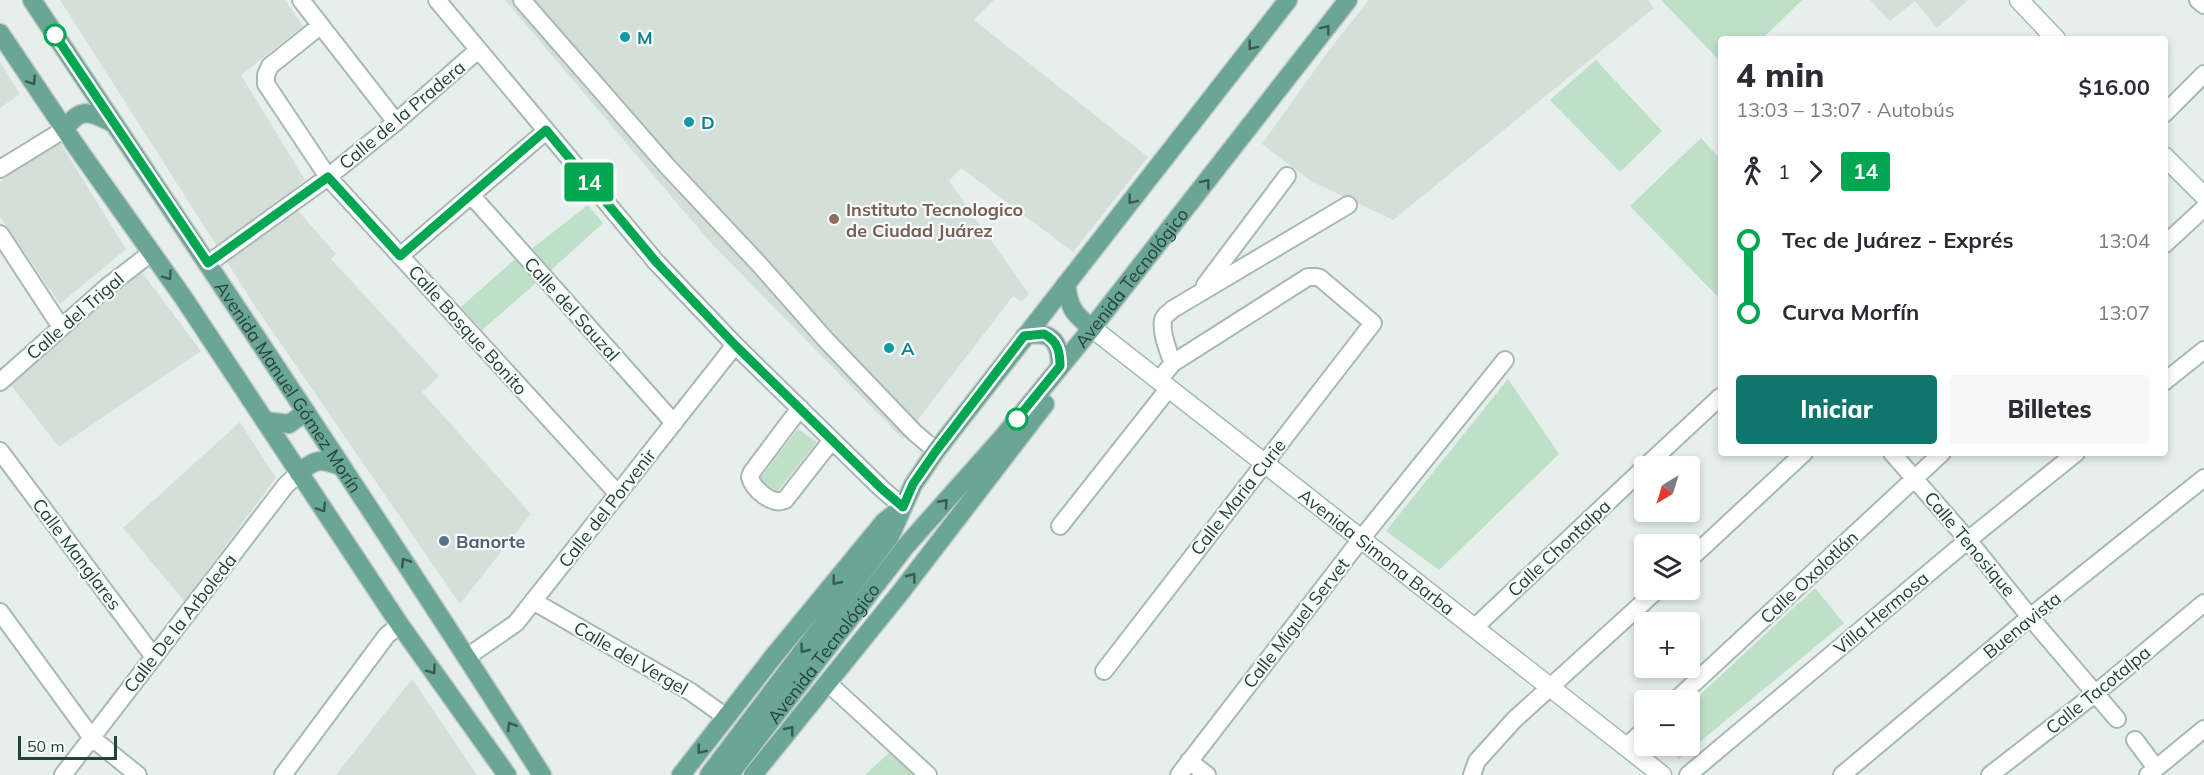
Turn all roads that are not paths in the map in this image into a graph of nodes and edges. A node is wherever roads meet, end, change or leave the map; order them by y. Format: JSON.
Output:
{"nodes":[{"id":1,"x":32,"y":0,"type":"edge"},
{"id":2,"x":301,"y":0,"type":"edge"},
{"id":3,"x":437,"y":0,"type":"edge"},
{"id":4,"x":522,"y":0,"type":"edge"},
{"id":5,"x":1288,"y":0,"type":"edge"},
{"id":6,"x":1348,"y":0,"type":"edge"},
{"id":7,"x":2019,"y":0,"type":"edge"},
{"id":8,"x":2198,"y":0,"type":"edge"},
{"id":9,"x":2204,"y":5,"type":"edge"},
{"id":10,"x":320,"y":26,"type":"junction"},
{"id":11,"x":0,"y":33,"type":"edge"},
{"id":12,"x":2053,"y":36,"type":"edge"},
{"id":13,"x":478,"y":50,"type":"junction"},
{"id":14,"x":2204,"y":74,"type":"edge"},
{"id":15,"x":2168,"y":110,"type":"edge"},
{"id":16,"x":396,"y":122,"type":"junction"},
{"id":17,"x":113,"y":123,"type":"junction"},
{"id":18,"x":65,"y":129,"type":"junction"},
{"id":19,"x":546,"y":130,"type":"junction"},
{"id":20,"x":2168,"y":160,"type":"edge"},
{"id":21,"x":0,"y":169,"type":"edge"},
{"id":22,"x":1287,"y":176,"type":"dead end"},
{"id":23,"x":328,"y":177,"type":"junction"},
{"id":24,"x":471,"y":195,"type":"junction"},
{"id":25,"x":2204,"y":196,"type":"edge"},
{"id":26,"x":1348,"y":205,"type":"dead end"},
{"id":27,"x":2204,"y":208,"type":"edge"},
{"id":28,"x":0,"y":235,"type":"edge"},
{"id":29,"x":2168,"y":241,"type":"edge"},
{"id":30,"x":152,"y":253,"type":"junction"},
{"id":31,"x":400,"y":256,"type":"junction"},
{"id":32,"x":208,"y":263,"type":"junction"},
{"id":33,"x":1066,"y":284,"type":"junction"},
{"id":34,"x":1199,"y":293,"type":"junction"},
{"id":35,"x":61,"y":327,"type":"junction"},
{"id":36,"x":1092,"y":328,"type":"junction"},
{"id":37,"x":1024,"y":336,"type":"junction"},
{"id":38,"x":735,"y":345,"type":"junction"},
{"id":39,"x":2204,"y":350,"type":"edge"},
{"id":40,"x":1505,"y":360,"type":"dead end"},
{"id":41,"x":1173,"y":363,"type":"junction"},
{"id":42,"x":1060,"y":366,"type":"junction"},
{"id":43,"x":2168,"y":379,"type":"edge"},
{"id":44,"x":0,"y":382,"type":"edge"},
{"id":45,"x":1164,"y":384,"type":"junction"},
{"id":46,"x":1718,"y":398,"type":"edge"},
{"id":47,"x":800,"y":408,"type":"junction"},
{"id":48,"x":306,"y":412,"type":"junction"},
{"id":49,"x":265,"y":421,"type":"junction"},
{"id":50,"x":674,"y":423,"type":"junction"},
{"id":51,"x":832,"y":440,"type":"junction"},
{"id":52,"x":0,"y":451,"type":"edge"},
{"id":53,"x":936,"y":451,"type":"junction"},
{"id":54,"x":1657,"y":456,"type":"edge"},
{"id":55,"x":1801,"y":456,"type":"edge"},
{"id":56,"x":1895,"y":456,"type":"edge"},
{"id":57,"x":1939,"y":456,"type":"edge"},
{"id":58,"x":2072,"y":456,"type":"edge"},
{"id":59,"x":1264,"y":463,"type":"junction"},
{"id":60,"x":341,"y":466,"type":"junction"},
{"id":61,"x":298,"y":473,"type":"junction"},
{"id":62,"x":1634,"y":477,"type":"edge"},
{"id":63,"x":2204,"y":478,"type":"edge"},
{"id":64,"x":1914,"y":479,"type":"junction"},
{"id":65,"x":618,"y":494,"type":"junction"},
{"id":66,"x":903,"y":507,"type":"junction"},
{"id":67,"x":1060,"y":526,"type":"dead end"},
{"id":68,"x":1361,"y":539,"type":"junction"},
{"id":69,"x":1968,"y":540,"type":"junction"},
{"id":70,"x":897,"y":541,"type":"junction"},
{"id":71,"x":1700,"y":550,"type":"edge"},
{"id":72,"x":1646,"y":600,"type":"edge"},
{"id":73,"x":533,"y":601,"type":"junction"},
{"id":74,"x":2204,"y":603,"type":"edge"},
{"id":75,"x":0,"y":612,"type":"edge"},
{"id":76,"x":2030,"y":617,"type":"junction"},
{"id":77,"x":400,"y":625,"type":"junction"},
{"id":78,"x":1474,"y":628,"type":"junction"},
{"id":79,"x":154,"y":657,"type":"junction"},
{"id":80,"x":467,"y":657,"type":"junction"},
{"id":81,"x":1104,"y":671,"type":"dead end"},
{"id":82,"x":828,"y":683,"type":"junction"},
{"id":83,"x":1550,"y":687,"type":"junction"},
{"id":84,"x":1687,"y":690,"type":"edge"},
{"id":85,"x":2096,"y":693,"type":"junction"},
{"id":86,"x":726,"y":717,"type":"junction"},
{"id":87,"x":2117,"y":719,"type":"dead end"},
{"id":88,"x":2204,"y":729,"type":"edge"},
{"id":89,"x":92,"y":738,"type":"junction"},
{"id":90,"x":1634,"y":739,"type":"edge"},
{"id":91,"x":2135,"y":740,"type":"dead end"},
{"id":92,"x":1626,"y":747,"type":"junction"},
{"id":93,"x":1184,"y":768,"type":"edge"},
{"id":94,"x":2152,"y":772,"type":"edge"},
{"id":95,"x":63,"y":775,"type":"edge"},
{"id":96,"x":138,"y":775,"type":"edge"},
{"id":97,"x":283,"y":775,"type":"edge"},
{"id":98,"x":507,"y":775,"type":"edge"},
{"id":99,"x":542,"y":775,"type":"edge"},
{"id":100,"x":681,"y":775,"type":"edge"},
{"id":101,"x":709,"y":775,"type":"edge"},
{"id":102,"x":729,"y":775,"type":"edge"},
{"id":103,"x":753,"y":775,"type":"edge"},
{"id":104,"x":928,"y":775,"type":"edge"},
{"id":105,"x":1207,"y":775,"type":"edge"},
{"id":106,"x":1472,"y":775,"type":"edge"},
{"id":107,"x":1662,"y":775,"type":"edge"},
{"id":108,"x":1688,"y":775,"type":"edge"},
{"id":109,"x":1842,"y":775,"type":"edge"},
{"id":110,"x":1990,"y":775,"type":"edge"}],
"edges":[{"from":1,"to":17,"type":"main road","name":"Avenida Manuel Gómez Morín"},
{"from":2,"to":10,"type":"street"},
{"from":3,"to":13,"type":"street"},
{"from":4,"to":53,"type":"street"},
{"from":5,"to":33,"type":"main road","name":"Avenida Tecnológico","one_way":true},
{"from":36,"to":6,"type":"main road","name":"Avenida Tecnológico","one_way":true},
{"from":7,"to":12,"type":"main road"},
{"from":8,"to":9,"type":"street"},
{"from":10,"to":16,"type":"street"},
{"from":10,"to":23,"type":"street","name":"Calle Bosque Bonito"},
{"from":11,"to":18,"type":"main road","one_way":true},
{"from":13,"to":16,"type":"street","name":"Calle de la Pradera"},
{"from":13,"to":19,"type":"street"},
{"from":14,"to":15,"type":"street"},
{"from":16,"to":23,"type":"street","name":"Calle de la Pradera"},
{"from":17,"to":18,"type":"main road"},
{"from":17,"to":32,"type":"main road","name":"Avenida Manuel Gómez Morín"},
{"from":18,"to":21,"type":"street"},
{"from":18,"to":30,"type":"main road"},
{"from":19,"to":24,"type":"street"},
{"from":19,"to":38,"type":"street"},
{"from":20,"to":25,"type":"main road"},
{"from":22,"to":34,"type":"street"},
{"from":23,"to":31,"type":"street","name":"Calle Bosque Bonito"},
{"from":23,"to":32,"type":"street","name":"Calle de la Pradera"},
{"from":24,"to":31,"type":"street"},
{"from":24,"to":50,"type":"street","name":"Calle del Sauzal"},
{"from":26,"to":34,"type":"street"},
{"from":27,"to":29,"type":"street"},
{"from":28,"to":35,"type":"street"},
{"from":30,"to":35,"type":"street","name":"Calle del Trigal"},
{"from":30,"to":49,"type":"main road","one_way":true},
{"from":31,"to":65,"type":"street","name":"Calle Bosque Bonito"},
{"from":32,"to":48,"type":"main road","name":"Avenida Manuel Gómez Morín"},
{"from":33,"to":36,"type":"main road"},
{"from":33,"to":37,"type":"main road","name":"Avenida Tecnológico"},
{"from":34,"to":41,"type":"street"},
{"from":35,"to":44,"type":"street","name":"Calle del Trigal"},
{"from":36,"to":42,"type":"main road","name":"Avenida Tecnológico"},
{"from":36,"to":45,"type":"main road","name":"Avenida Simona Barba"},
{"from":82,"to":36,"type":"main road","one_way":true},
{"from":37,"to":42,"type":"main road"},
{"from":37,"to":53,"type":"main road","name":"Avenida Tecnológico"},
{"from":38,"to":47,"type":"street"},
{"from":38,"to":50,"type":"street","name":"Calle del Porvenir"},
{"from":39,"to":43,"type":"street"},
{"from":40,"to":68,"type":"street","name":"Calle Miguel Servet"},
{"from":41,"to":45,"type":"street"},
{"from":41,"to":59,"type":"street","name":"Calle Maria Curie"},
{"from":70,"to":42,"type":"main road","name":"Avenida Tecnológico","one_way":true},
{"from":45,"to":59,"type":"main road","name":"Avenida Simona Barba"},
{"from":45,"to":67,"type":"street"},
{"from":46,"to":54,"type":"street","name":"Calle Chontalpa"},
{"from":47,"to":51,"type":"street"},
{"from":47,"to":51,"type":"street"},
{"from":48,"to":49,"type":"main road"},
{"from":48,"to":60,"type":"main road","name":"Avenida Manuel Gómez Morín"},
{"from":49,"to":61,"type":"main road"},
{"from":50,"to":65,"type":"street","name":"Calle del Porvenir"},
{"from":51,"to":66,"type":"street"},
{"from":52,"to":79,"type":"street","name":"Calle Manglares"},
{"from":53,"to":66,"type":"main road","name":"Avenida Tecnológico"},
{"from":55,"to":71,"type":"street"},
{"from":56,"to":64,"type":"street","name":"Calle Tenosique"},
{"from":57,"to":64,"type":"street","name":"Calle Oxolotlán"},
{"from":58,"to":69,"type":"street","name":"Villa Hermosa"},
{"from":59,"to":68,"type":"main road","name":"Avenida Simona Barba"},
{"from":59,"to":81,"type":"street","name":"Calle Maria Curie"},
{"from":60,"to":61,"type":"main road"},
{"from":80,"to":60,"type":"main road","name":"Avenida Manuel Gómez Morín","one_way":true},
{"from":61,"to":77,"type":"main road","one_way":true},
{"from":61,"to":79,"type":"street","name":"Calle De la Arboleda"},
{"from":62,"to":78,"type":"street","name":"Calle Chontalpa"},
{"from":63,"to":76,"type":"street","name":"Buenavista"},
{"from":64,"to":69,"type":"street","name":"Calle Tenosique"},
{"from":64,"to":84,"type":"street","name":"Calle Oxolotlán"},
{"from":65,"to":73,"type":"street","name":"Calle del Porvenir"},
{"from":66,"to":70,"type":"main road","name":"Avenida Tecnológico"},
{"from":66,"to":86,"type":"main road","one_way":true},
{"from":68,"to":78,"type":"main road","name":"Avenida Simona Barba"},
{"from":68,"to":93,"type":"street","name":"Calle Miguel Servet"},
{"from":69,"to":76,"type":"street","name":"Calle Tenosique"},
{"from":69,"to":108,"type":"street","name":"Villa Hermosa"},
{"from":70,"to":101,"type":"main road","name":"Avenida Tecnológico","one_way":true},
{"from":70,"to":102,"type":"main road","name":"Avenida Tecnológico"},
{"from":72,"to":83,"type":"street"},
{"from":73,"to":80,"type":"street","name":"Calle del Porvenir"},
{"from":73,"to":86,"type":"street","name":"Calle del Vergel"},
{"from":74,"to":85,"type":"street","name":"Calle Tacotalpa"},
{"from":75,"to":89,"type":"street"},
{"from":76,"to":85,"type":"street","name":"Calle Tenosique"},
{"from":76,"to":109,"type":"street","name":"Buenavista"},
{"from":77,"to":97,"type":"street"},
{"from":77,"to":98,"type":"main road","one_way":true},
{"from":78,"to":83,"type":"main road","name":"Avenida Simona Barba"},
{"from":79,"to":89,"type":"street","name":"Calle De la Arboleda"},
{"from":99,"to":80,"type":"main road","name":"Avenida Manuel Gómez Morín","one_way":true},
{"from":103,"to":82,"type":"main road","one_way":true},
{"from":82,"to":104,"type":"street"},
{"from":83,"to":92,"type":"main road","name":"Avenida Simona Barba"},
{"from":83,"to":106,"type":"street"},
{"from":85,"to":87,"type":"street","name":"Calle Tenosique"},
{"from":85,"to":110,"type":"street","name":"Calle Tacotalpa"},
{"from":86,"to":100,"type":"main road","one_way":true},
{"from":88,"to":94,"type":"street"},
{"from":89,"to":95,"type":"street","name":"Calle De la Arboleda"},
{"from":89,"to":96,"type":"street"},
{"from":90,"to":92,"type":"street"},
{"from":91,"to":94,"type":"street"},
{"from":92,"to":107,"type":"main road","name":"Avenida Simona Barba"},
{"from":93,"to":105,"type":"street"}]}
